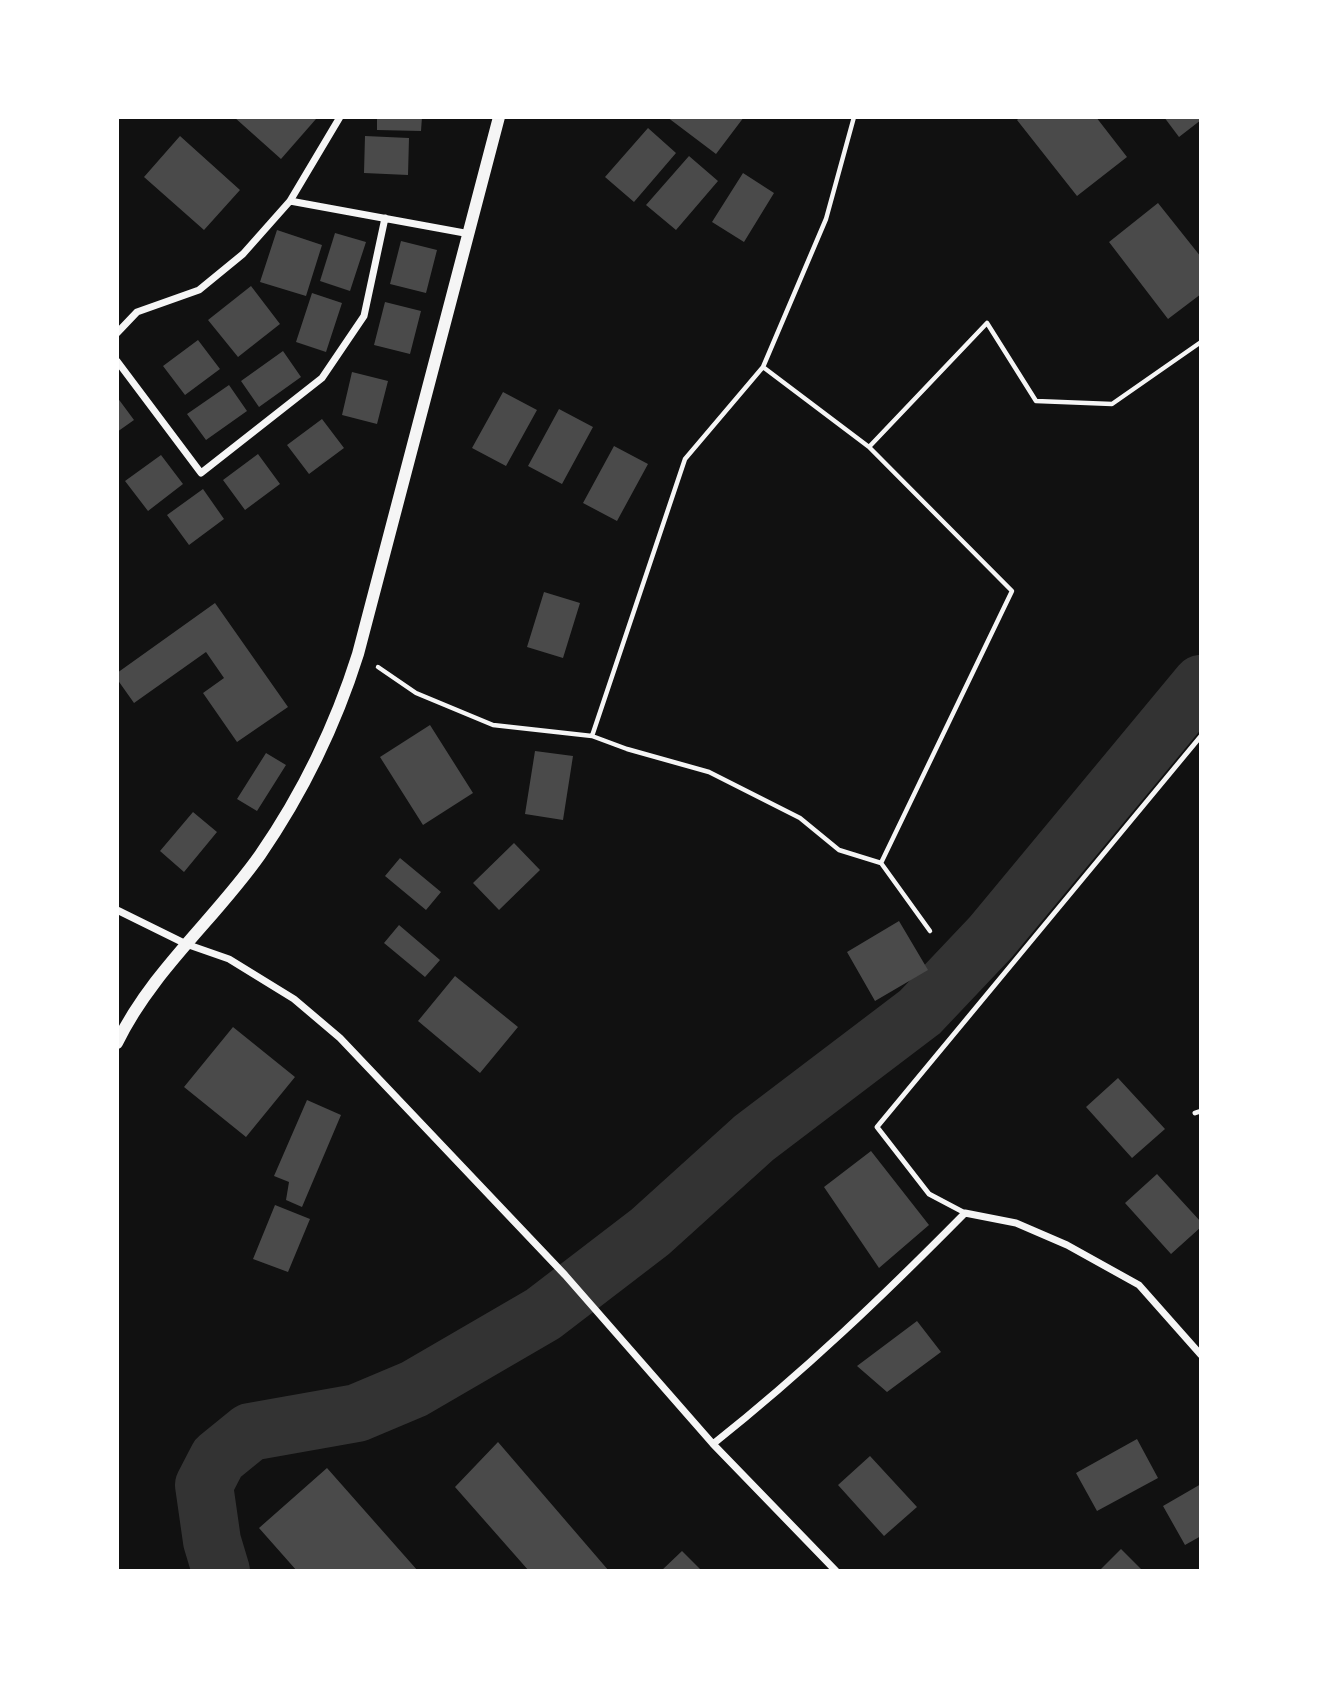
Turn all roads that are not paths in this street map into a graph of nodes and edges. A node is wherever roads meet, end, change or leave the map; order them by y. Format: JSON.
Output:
{"nodes":[{"id":1,"x":340,"y":117,"type":"edge"},
{"id":2,"x":499,"y":117,"type":"edge"},
{"id":3,"x":290,"y":201,"type":"junction"},
{"id":4,"x":385,"y":218,"type":"junction"},
{"id":5,"x":470,"y":234,"type":"junction"},
{"id":6,"x":117,"y":333,"type":"edge"},
{"id":7,"x":117,"y":361,"type":"edge"},
{"id":8,"x":1201,"y":736,"type":"edge"},
{"id":9,"x":117,"y":910,"type":"edge"},
{"id":10,"x":186,"y":944,"type":"junction"},
{"id":11,"x":117,"y":1043,"type":"edge"},
{"id":12,"x":965,"y":1213,"type":"junction"},
{"id":13,"x":1201,"y":1355,"type":"edge"},
{"id":14,"x":713,"y":1444,"type":"junction"},
{"id":15,"x":836,"y":1571,"type":"edge"}],
"edges":[{"from":1,"to":3,"type":"street"},
{"from":2,"to":5,"type":"street"},
{"from":3,"to":4,"type":"street"},
{"from":3,"to":6,"type":"street"},
{"from":4,"to":5,"type":"street"},
{"from":4,"to":7,"type":"street"},
{"from":5,"to":10,"type":"street"},
{"from":8,"to":12,"type":"lane"},
{"from":9,"to":10,"type":"street"},
{"from":10,"to":11,"type":"street"},
{"from":10,"to":14,"type":"street"},
{"from":12,"to":13,"type":"street"},
{"from":12,"to":14,"type":"street"},
{"from":14,"to":15,"type":"street"}]}
